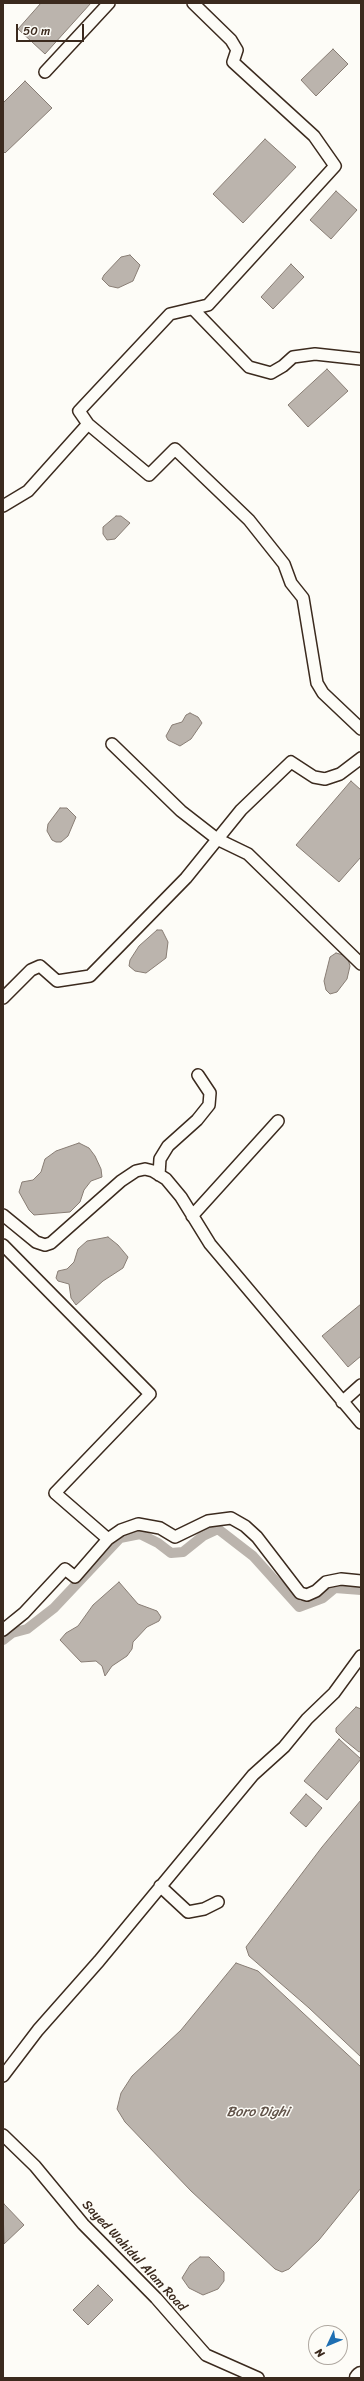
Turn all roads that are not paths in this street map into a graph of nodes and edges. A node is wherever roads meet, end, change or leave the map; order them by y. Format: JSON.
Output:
{"nodes":[{"id":1,"x":109,"y":3,"type":"edge"},
{"id":2,"x":193,"y":3,"type":"edge"},
{"id":3,"x":45,"y":72,"type":"dead end"},
{"id":4,"x":193,"y":309,"type":"junction"},
{"id":5,"x":361,"y":359,"type":"edge"},
{"id":6,"x":88,"y":424,"type":"junction"},
{"id":7,"x":3,"y":506,"type":"edge"},
{"id":8,"x":361,"y":729,"type":"edge"},
{"id":9,"x":112,"y":744,"type":"dead end"},
{"id":10,"x":361,"y":758,"type":"edge"},
{"id":11,"x":218,"y":839,"type":"junction"},
{"id":12,"x":361,"y":964,"type":"edge"},
{"id":13,"x":3,"y":998,"type":"edge"},
{"id":14,"x":198,"y":1076,"type":"dead end"},
{"id":15,"x":278,"y":1121,"type":"dead end"},
{"id":16,"x":160,"y":1175,"type":"junction"},
{"id":17,"x":3,"y":1215,"type":"edge"},
{"id":18,"x":192,"y":1216,"type":"junction"},
{"id":19,"x":3,"y":1245,"type":"edge"},
{"id":20,"x":361,"y":1385,"type":"edge"},
{"id":21,"x":342,"y":1402,"type":"junction"},
{"id":22,"x":361,"y":1423,"type":"edge"},
{"id":23,"x":108,"y":1539,"type":"junction"},
{"id":24,"x":361,"y":1581,"type":"edge"},
{"id":25,"x":3,"y":1630,"type":"edge"},
{"id":26,"x":361,"y":1656,"type":"edge"},
{"id":27,"x":160,"y":1886,"type":"junction"},
{"id":28,"x":218,"y":1902,"type":"dead end"},
{"id":29,"x":3,"y":2076,"type":"edge"},
{"id":30,"x":3,"y":2135,"type":"edge"},
{"id":31,"x":258,"y":2378,"type":"edge"}],
"edges":[{"from":1,"to":3,"type":"street"},
{"from":2,"to":4,"type":"street"},
{"from":4,"to":5,"type":"street"},
{"from":4,"to":6,"type":"street"},
{"from":6,"to":7,"type":"street"},
{"from":6,"to":8,"type":"street"},
{"from":9,"to":11,"type":"street"},
{"from":10,"to":11,"type":"street"},
{"from":11,"to":12,"type":"street"},
{"from":11,"to":13,"type":"street"},
{"from":14,"to":16,"type":"street"},
{"from":15,"to":18,"type":"street"},
{"from":16,"to":17,"type":"street"},
{"from":16,"to":18,"type":"street"},
{"from":18,"to":21,"type":"street"},
{"from":19,"to":23,"type":"street"},
{"from":20,"to":21,"type":"street"},
{"from":21,"to":22,"type":"street"},
{"from":23,"to":24,"type":"street"},
{"from":23,"to":25,"type":"street"},
{"from":26,"to":27,"type":"street"},
{"from":27,"to":28,"type":"street"},
{"from":27,"to":29,"type":"street"},
{"from":30,"to":31,"type":"street","name":"Sayed Wahidul Alam Road"}]}
